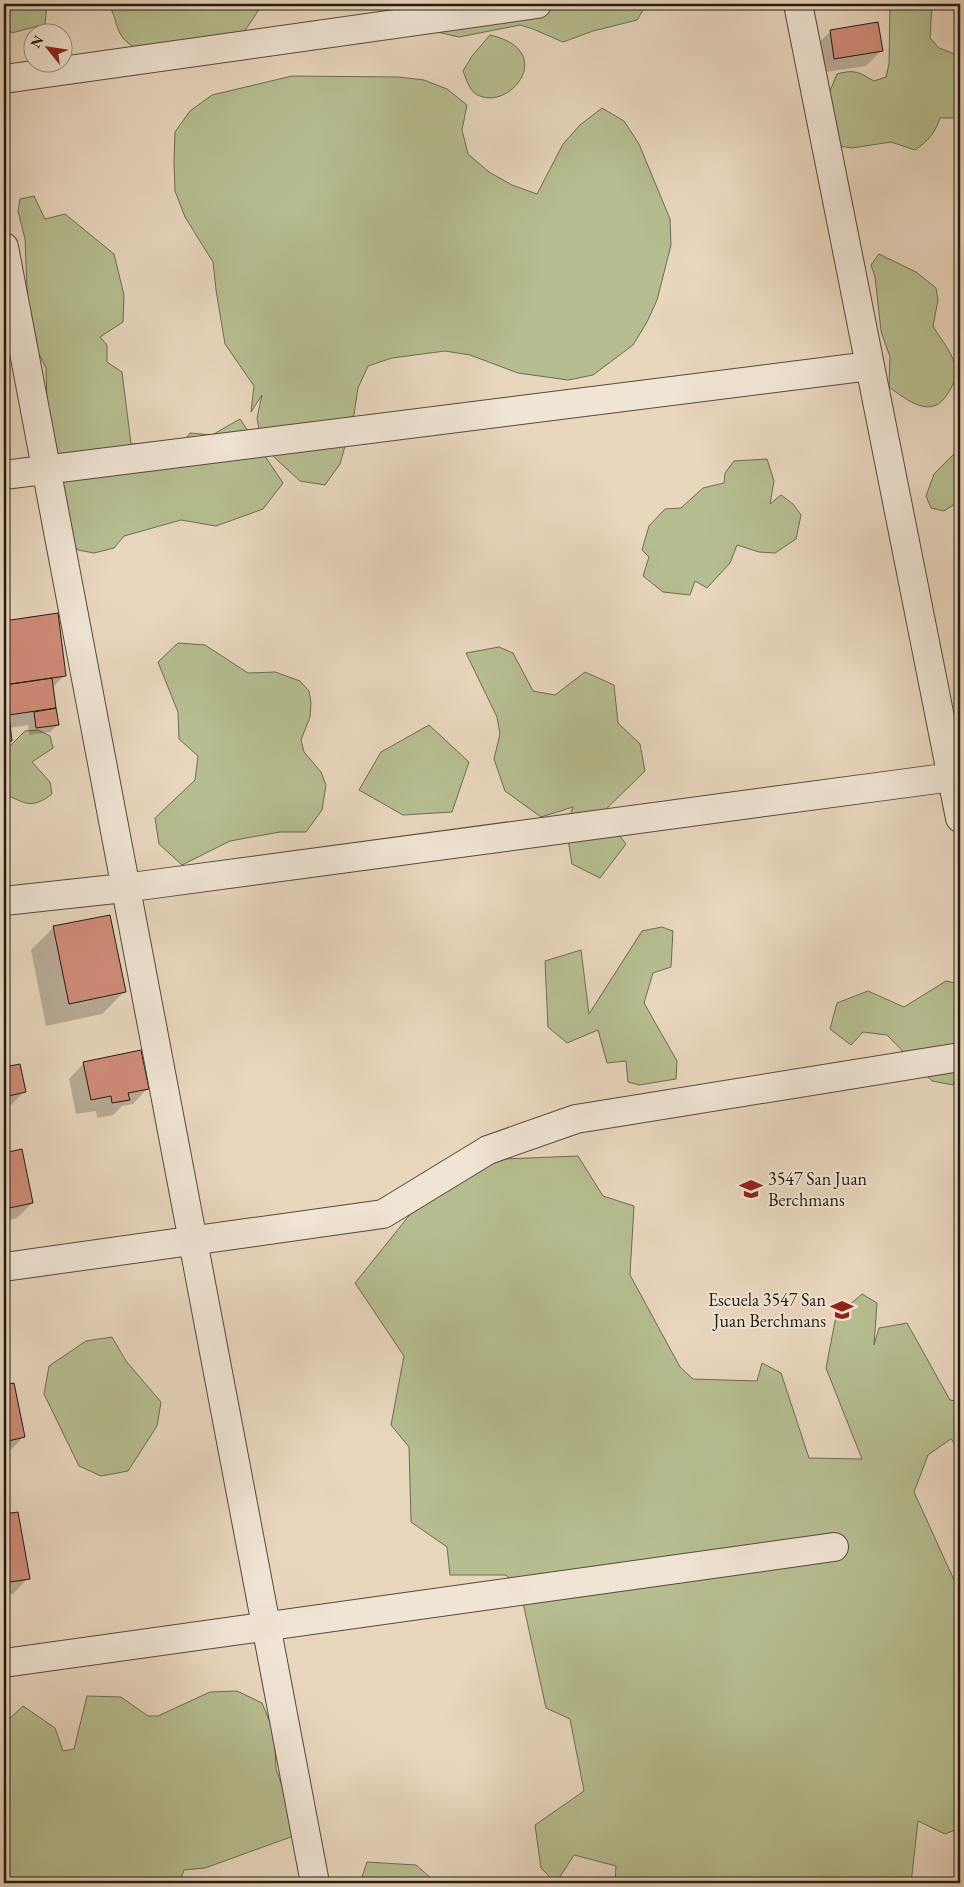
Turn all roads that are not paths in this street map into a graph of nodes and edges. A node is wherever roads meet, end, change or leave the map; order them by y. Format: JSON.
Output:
{"nodes":[{"id":1,"x":536,"y":4,"type":"edge"},
{"id":2,"x":798,"y":4,"type":"edge"},
{"id":3,"x":4,"y":79,"type":"edge"},
{"id":4,"x":4,"y":246,"type":"edge"},
{"id":5,"x":870,"y":366,"type":"junction"},
{"id":6,"x":45,"y":470,"type":"junction"},
{"id":7,"x":4,"y":475,"type":"edge"},
{"id":8,"x":953,"y":748,"type":"edge"},
{"id":9,"x":952,"y":777,"type":"junction"},
{"id":10,"x":960,"y":818,"type":"edge"},
{"id":11,"x":124,"y":888,"type":"junction"},
{"id":12,"x":4,"y":901,"type":"edge"},
{"id":13,"x":960,"y":1058,"type":"edge"},
{"id":14,"x":192,"y":1241,"type":"junction"},
{"id":15,"x":4,"y":1267,"type":"edge"},
{"id":16,"x":834,"y":1547,"type":"dead end"},
{"id":17,"x":266,"y":1626,"type":"junction"},
{"id":18,"x":4,"y":1663,"type":"edge"},
{"id":19,"x":315,"y":1883,"type":"edge"}],
"edges":[{"from":1,"to":3,"type":"street"},
{"from":2,"to":5,"type":"street"},
{"from":4,"to":6,"type":"street"},
{"from":5,"to":6,"type":"street"},
{"from":5,"to":8,"type":"street"},
{"from":6,"to":7,"type":"street"},
{"from":6,"to":11,"type":"street"},
{"from":8,"to":9,"type":"street"},
{"from":9,"to":10,"type":"street"},
{"from":9,"to":11,"type":"street"},
{"from":11,"to":12,"type":"street"},
{"from":11,"to":14,"type":"street"},
{"from":13,"to":14,"type":"street"},
{"from":14,"to":15,"type":"street"},
{"from":14,"to":17,"type":"street"},
{"from":16,"to":17,"type":"street"},
{"from":17,"to":18,"type":"street"},
{"from":17,"to":19,"type":"street"}]}
